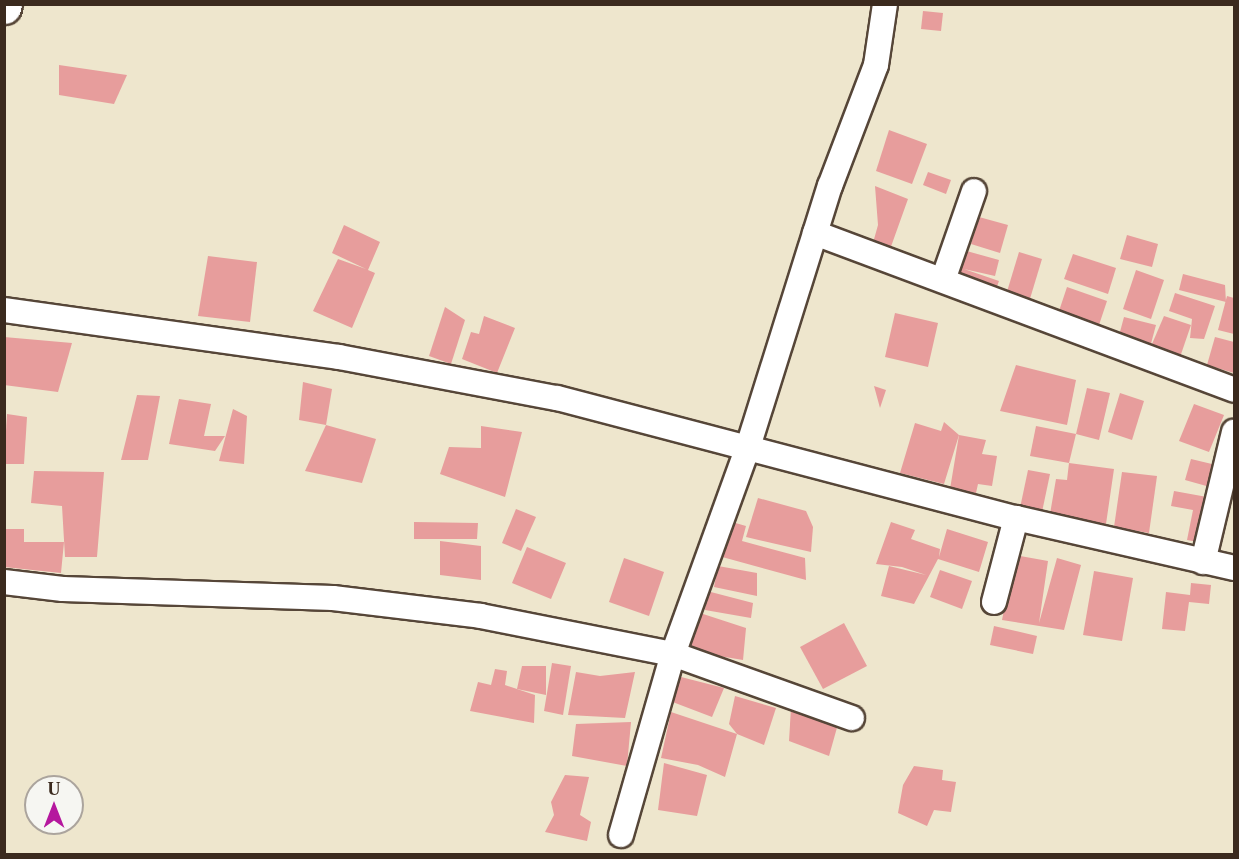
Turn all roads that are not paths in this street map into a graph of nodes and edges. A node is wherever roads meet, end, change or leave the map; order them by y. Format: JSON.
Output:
{"nodes":[{"id":1,"x":885,"y":4,"type":"edge"},
{"id":2,"x":974,"y":191,"type":"dead end"},
{"id":3,"x":815,"y":233,"type":"junction"},
{"id":4,"x":943,"y":280,"type":"junction"},
{"id":5,"x":4,"y":310,"type":"edge"},
{"id":6,"x":1234,"y":390,"type":"edge"},
{"id":7,"x":1234,"y":432,"type":"edge"},
{"id":8,"x":748,"y":447,"type":"junction"},
{"id":9,"x":1016,"y":518,"type":"junction"},
{"id":10,"x":1203,"y":562,"type":"junction"},
{"id":11,"x":1234,"y":568,"type":"edge"},
{"id":12,"x":4,"y":582,"type":"edge"},
{"id":13,"x":994,"y":602,"type":"dead end"},
{"id":14,"x":673,"y":654,"type":"junction"},
{"id":15,"x":852,"y":718,"type":"dead end"},
{"id":16,"x":621,"y":835,"type":"dead end"}],
"edges":[{"from":1,"to":3,"type":"street"},
{"from":2,"to":4,"type":"street"},
{"from":3,"to":4,"type":"street"},
{"from":3,"to":8,"type":"street"},
{"from":4,"to":6,"type":"street"},
{"from":5,"to":8,"type":"street"},
{"from":7,"to":10,"type":"street"},
{"from":8,"to":9,"type":"street"},
{"from":8,"to":14,"type":"street"},
{"from":9,"to":10,"type":"street"},
{"from":9,"to":13,"type":"street"},
{"from":10,"to":11,"type":"street"},
{"from":12,"to":14,"type":"street"},
{"from":14,"to":15,"type":"street"},
{"from":14,"to":16,"type":"street"}]}
